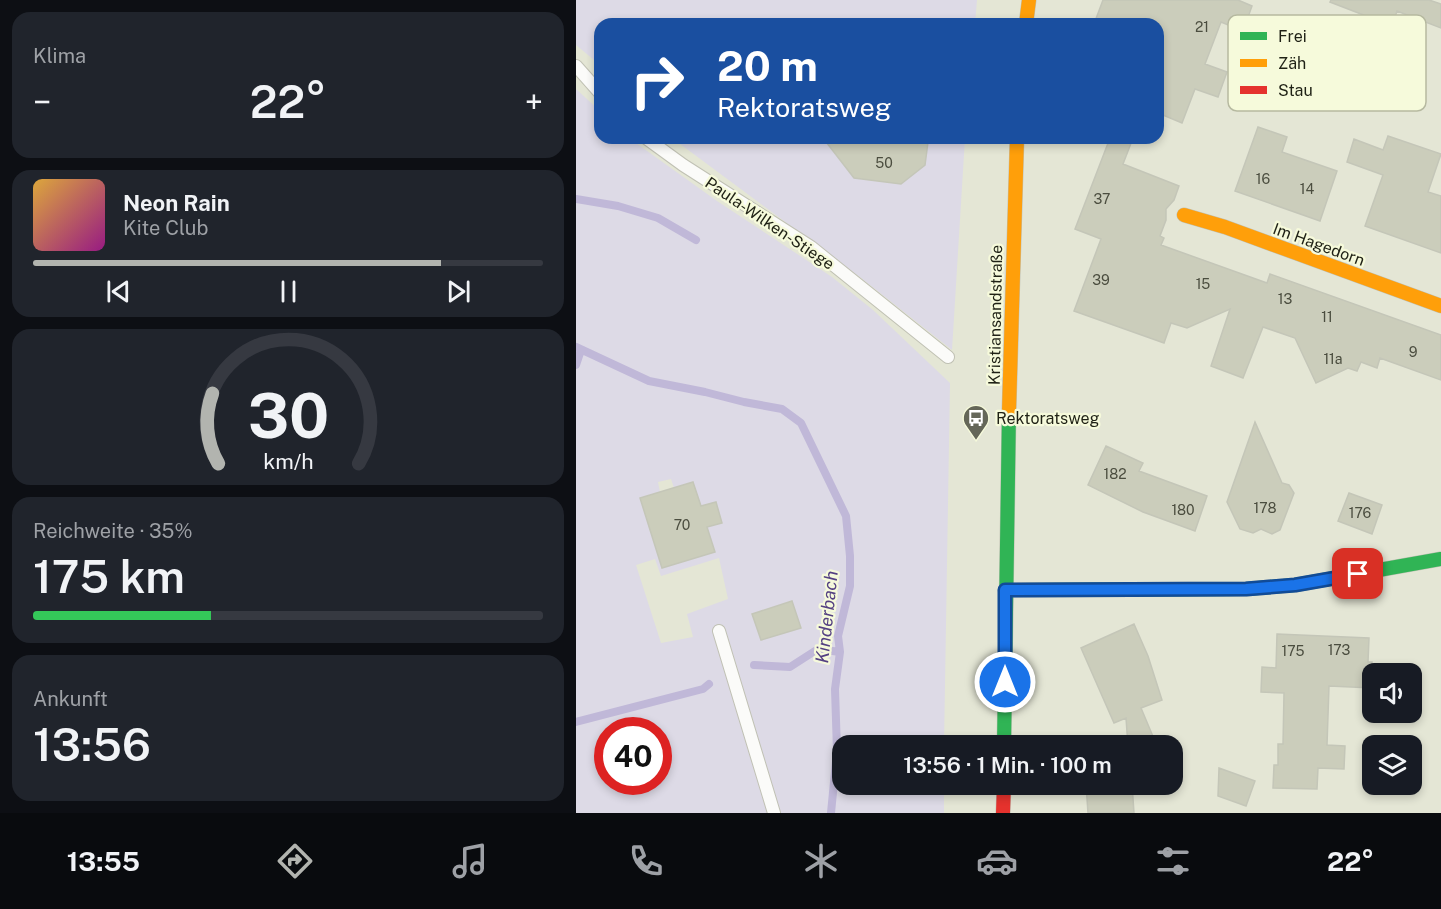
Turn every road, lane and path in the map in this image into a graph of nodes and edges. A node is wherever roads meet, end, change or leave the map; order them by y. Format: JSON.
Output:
{"nodes":[{"id":1,"x":1029,"y":0,"type":"edge"},
{"id":2,"x":1027,"y":18,"type":"edge"},
{"id":3,"x":576,"y":66,"type":"edge"},
{"id":4,"x":594,"y":86,"type":"edge"},
{"id":5,"x":654,"y":144,"type":"edge"},
{"id":6,"x":1017,"y":144,"type":"edge"},
{"id":7,"x":1184,"y":215,"type":"dead end"},
{"id":8,"x":1441,"y":306,"type":"edge"},
{"id":9,"x":948,"y":357,"type":"dead end"},
{"id":10,"x":1441,"y":559,"type":"edge"},
{"id":11,"x":1005,"y":590,"type":"junction"},
{"id":12,"x":719,"y":631,"type":"dead end"},
{"id":13,"x":1004,"y":735,"type":"edge"},
{"id":14,"x":1004,"y":795,"type":"edge"},
{"id":15,"x":774,"y":813,"type":"edge"},
{"id":16,"x":1003,"y":813,"type":"edge"}],
"edges":[{"from":1,"to":2,"type":"street"},
{"from":3,"to":4,"type":"lane"},
{"from":5,"to":9,"type":"lane","name":"Paula-Wilken-Stiege"},
{"from":6,"to":11,"type":"street","name":"Kristiansandstraße"},
{"from":7,"to":8,"type":"street","name":"Im Hagedorn"},
{"from":10,"to":11,"type":"street"},
{"from":11,"to":13,"type":"street","name":"Kristiansandstraße"},
{"from":12,"to":15,"type":"lane"},
{"from":14,"to":16,"type":"street"}]}
